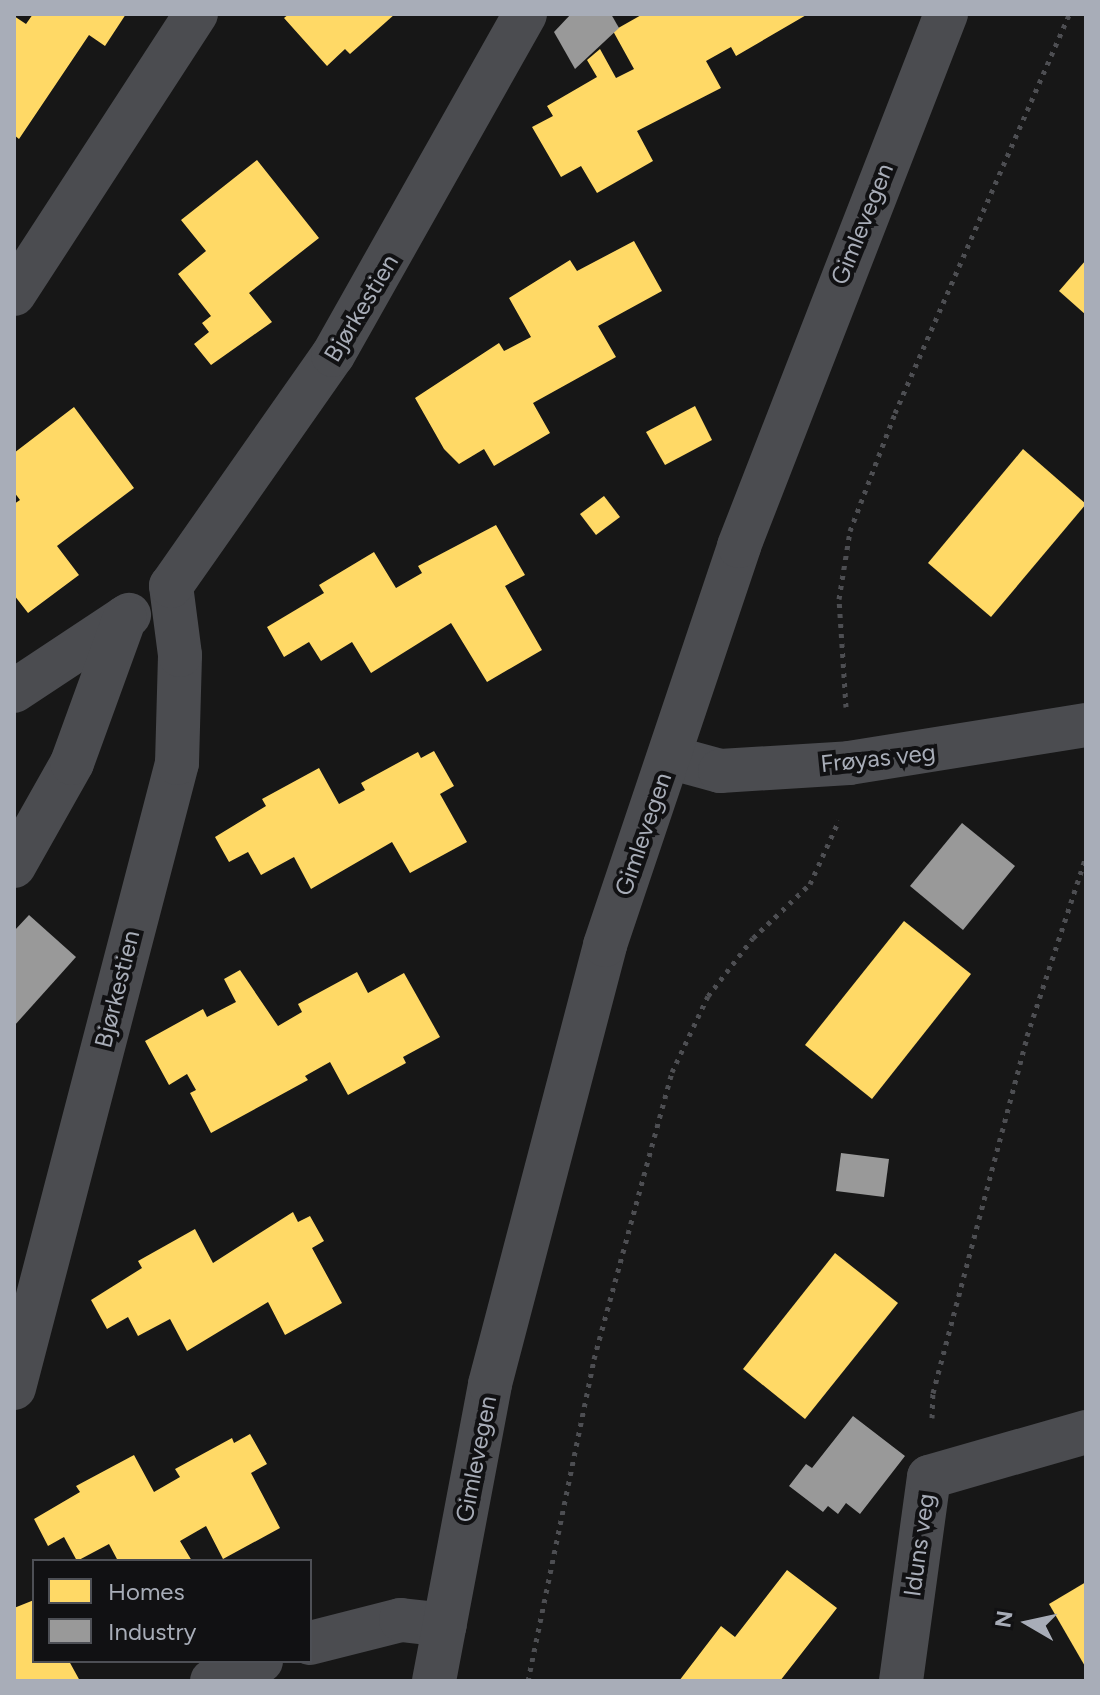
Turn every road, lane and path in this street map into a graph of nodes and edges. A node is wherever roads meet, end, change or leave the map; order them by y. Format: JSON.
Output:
{"nodes":[{"id":1,"x":196,"y":14,"type":"edge"},
{"id":2,"x":525,"y":14,"type":"edge"},
{"id":3,"x":946,"y":14,"type":"edge"},
{"id":4,"x":1069,"y":14,"type":"edge"},
{"id":5,"x":14,"y":294,"type":"edge"},
{"id":6,"x":171,"y":586,"type":"junction"},
{"id":7,"x":125,"y":617,"type":"junction"},
{"id":8,"x":14,"y":691,"type":"edge"},
{"id":9,"x":1086,"y":725,"type":"edge"},
{"id":10,"x":669,"y":757,"type":"junction"},
{"id":11,"x":849,"y":763,"type":"junction"},
{"id":12,"x":1086,"y":857,"type":"edge"},
{"id":13,"x":14,"y":866,"type":"edge"},
{"id":14,"x":14,"y":1388,"type":"edge"},
{"id":15,"x":1086,"y":1432,"type":"edge"},
{"id":16,"x":929,"y":1477,"type":"junction"},
{"id":17,"x":445,"y":1625,"type":"junction"},
{"id":18,"x":312,"y":1642,"type":"edge"},
{"id":19,"x":256,"y":1663,"type":"edge"},
{"id":20,"x":212,"y":1681,"type":"edge"},
{"id":21,"x":434,"y":1681,"type":"edge"},
{"id":22,"x":528,"y":1681,"type":"edge"},
{"id":23,"x":901,"y":1681,"type":"edge"}],
"edges":[{"from":1,"to":5,"type":"street"},
{"from":2,"to":6,"type":"street","name":"Bjørkestien"},
{"from":3,"to":10,"type":"street","name":"Gimlevegen"},
{"from":4,"to":11,"type":"path"},
{"from":6,"to":7,"type":"street","name":"Bjørkestien"},
{"from":6,"to":14,"type":"street","name":"Bjørkestien"},
{"from":7,"to":8,"type":"street","name":"Bjørkestien"},
{"from":7,"to":13,"type":"street"},
{"from":9,"to":11,"type":"street","name":"Frøyas veg"},
{"from":10,"to":11,"type":"street","name":"Frøyas veg"},
{"from":10,"to":17,"type":"street","name":"Gimlevegen"},
{"from":11,"to":22,"type":"path"},
{"from":12,"to":16,"type":"path"},
{"from":15,"to":16,"type":"street","name":"Iduns veg"},
{"from":16,"to":23,"type":"street","name":"Iduns veg"},
{"from":17,"to":18,"type":"street"},
{"from":17,"to":21,"type":"street","name":"Gimlevegen"},
{"from":19,"to":20,"type":"street"}]}
